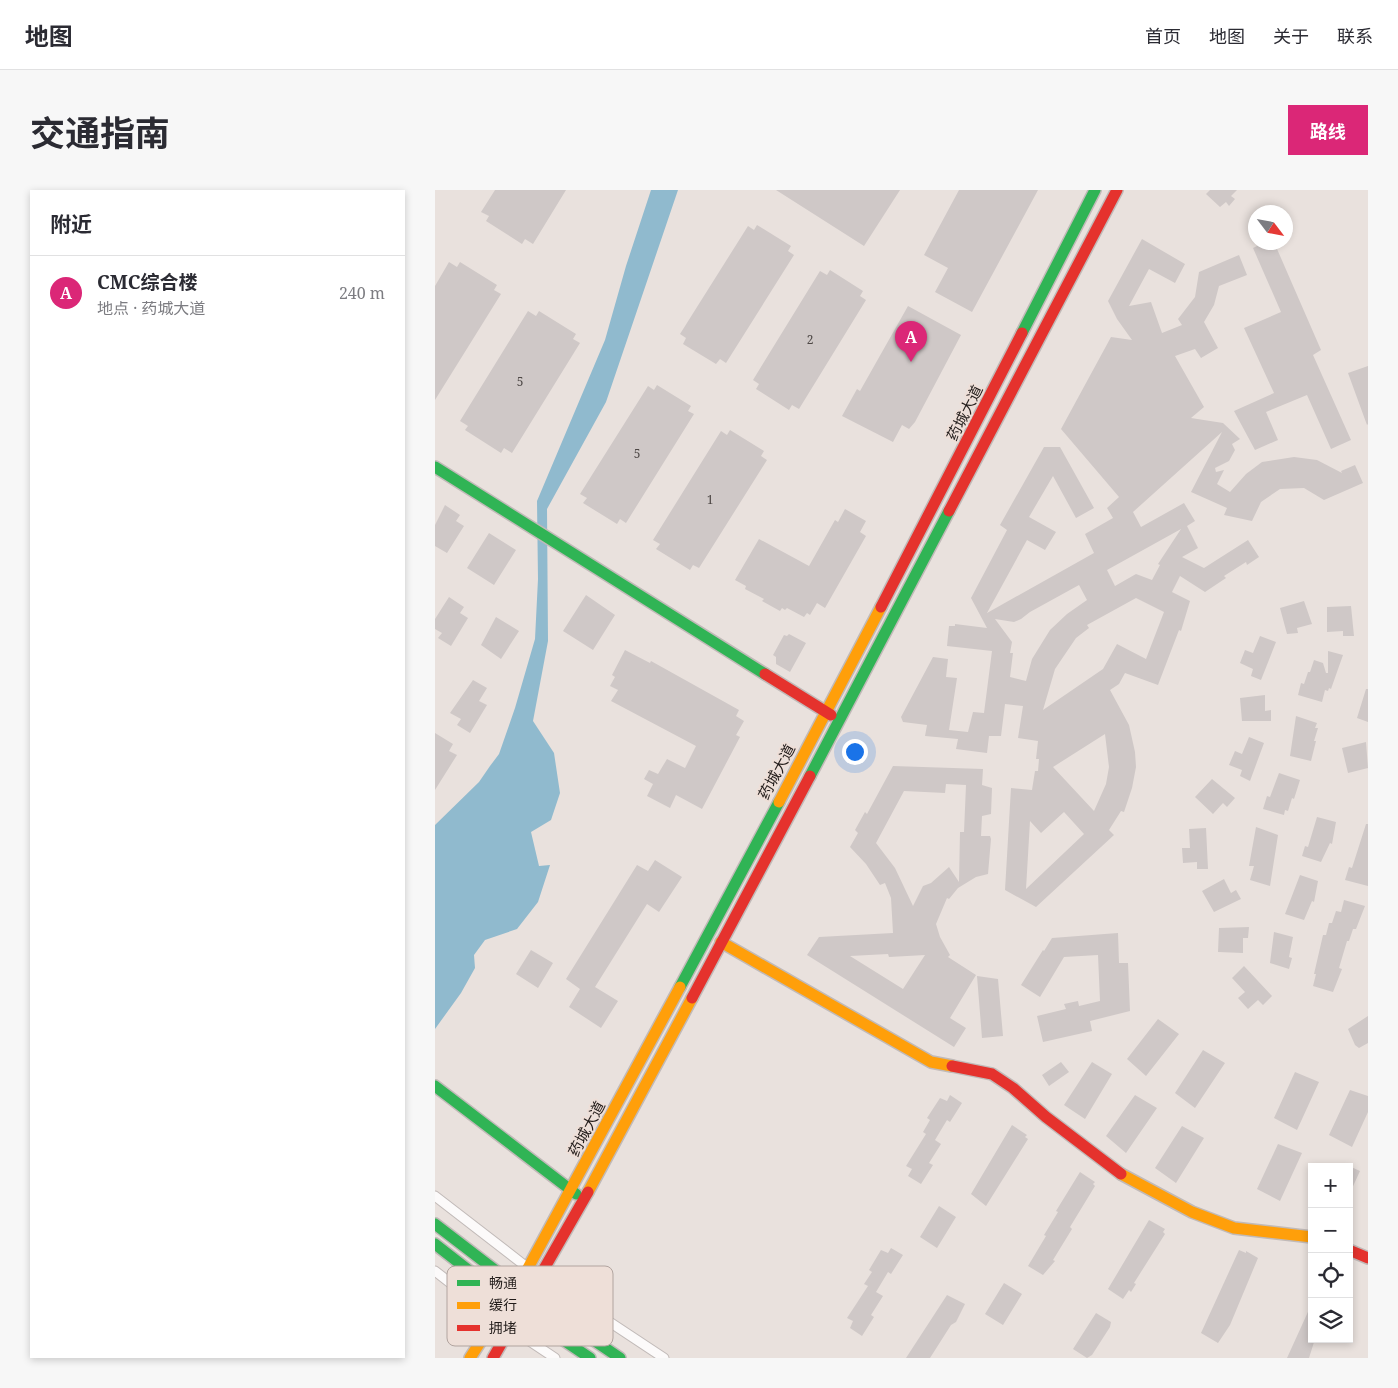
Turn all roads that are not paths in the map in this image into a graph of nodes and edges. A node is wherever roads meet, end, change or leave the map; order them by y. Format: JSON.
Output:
{"nodes":[{"id":1,"x":1095,"y":190,"type":"edge"},
{"id":2,"x":1117,"y":190,"type":"edge"},
{"id":3,"x":435,"y":467,"type":"edge"},
{"id":4,"x":826,"y":711,"type":"junction"},
{"id":5,"x":840,"y":720,"type":"junction"},
{"id":6,"x":721,"y":942,"type":"junction"},
{"id":7,"x":435,"y":1086,"type":"edge"},
{"id":8,"x":571,"y":1190,"type":"junction"},
{"id":9,"x":435,"y":1196,"type":"edge"},
{"id":10,"x":584,"y":1199,"type":"junction"},
{"id":11,"x":435,"y":1224,"type":"edge"},
{"id":12,"x":1308,"y":1237,"type":"edge"},
{"id":13,"x":435,"y":1244,"type":"edge"},
{"id":14,"x":1353,"y":1252,"type":"edge"},
{"id":15,"x":1368,"y":1258,"type":"edge"},
{"id":16,"x":463,"y":1266,"type":"edge"},
{"id":17,"x":490,"y":1266,"type":"edge"},
{"id":18,"x":525,"y":1266,"type":"edge"},
{"id":19,"x":529,"y":1266,"type":"edge"},
{"id":20,"x":547,"y":1266,"type":"edge"},
{"id":21,"x":435,"y":1271,"type":"edge"},
{"id":22,"x":447,"y":1280,"type":"edge"},
{"id":23,"x":613,"y":1325,"type":"edge"},
{"id":24,"x":478,"y":1346,"type":"edge"},
{"id":25,"x":500,"y":1346,"type":"edge"},
{"id":26,"x":537,"y":1346,"type":"edge"},
{"id":27,"x":572,"y":1346,"type":"edge"},
{"id":28,"x":602,"y":1346,"type":"edge"},
{"id":29,"x":470,"y":1358,"type":"edge"},
{"id":30,"x":493,"y":1358,"type":"edge"},
{"id":31,"x":555,"y":1358,"type":"edge"},
{"id":32,"x":590,"y":1358,"type":"edge"},
{"id":33,"x":620,"y":1358,"type":"edge"},
{"id":34,"x":663,"y":1358,"type":"edge"}],
"edges":[{"from":1,"to":4,"type":"main road","name":"药城大道"},
{"from":2,"to":5,"type":"main road","name":"药城大道"},
{"from":3,"to":4,"type":"main road"},
{"from":4,"to":5,"type":"main road"},
{"from":4,"to":8,"type":"main road","name":"药城大道"},
{"from":5,"to":6,"type":"main road","name":"药城大道"},
{"from":6,"to":10,"type":"main road","name":"药城大道"},
{"from":6,"to":12,"type":"main road"},
{"from":7,"to":8,"type":"main road"},
{"from":8,"to":10,"type":"main road"},
{"from":8,"to":19,"type":"main road","name":"药城大道"},
{"from":9,"to":18,"type":"street"},
{"from":10,"to":20,"type":"main road","name":"药城大道"},
{"from":11,"to":17,"type":"main road"},
{"from":13,"to":16,"type":"main road"},
{"from":14,"to":15,"type":"main road"},
{"from":21,"to":22,"type":"street"},
{"from":23,"to":34,"type":"street"},
{"from":24,"to":29,"type":"main road","name":"药城大道"},
{"from":25,"to":30,"type":"main road","name":"药城大道"},
{"from":26,"to":31,"type":"street"},
{"from":27,"to":32,"type":"main road"},
{"from":28,"to":33,"type":"main road"}]}
